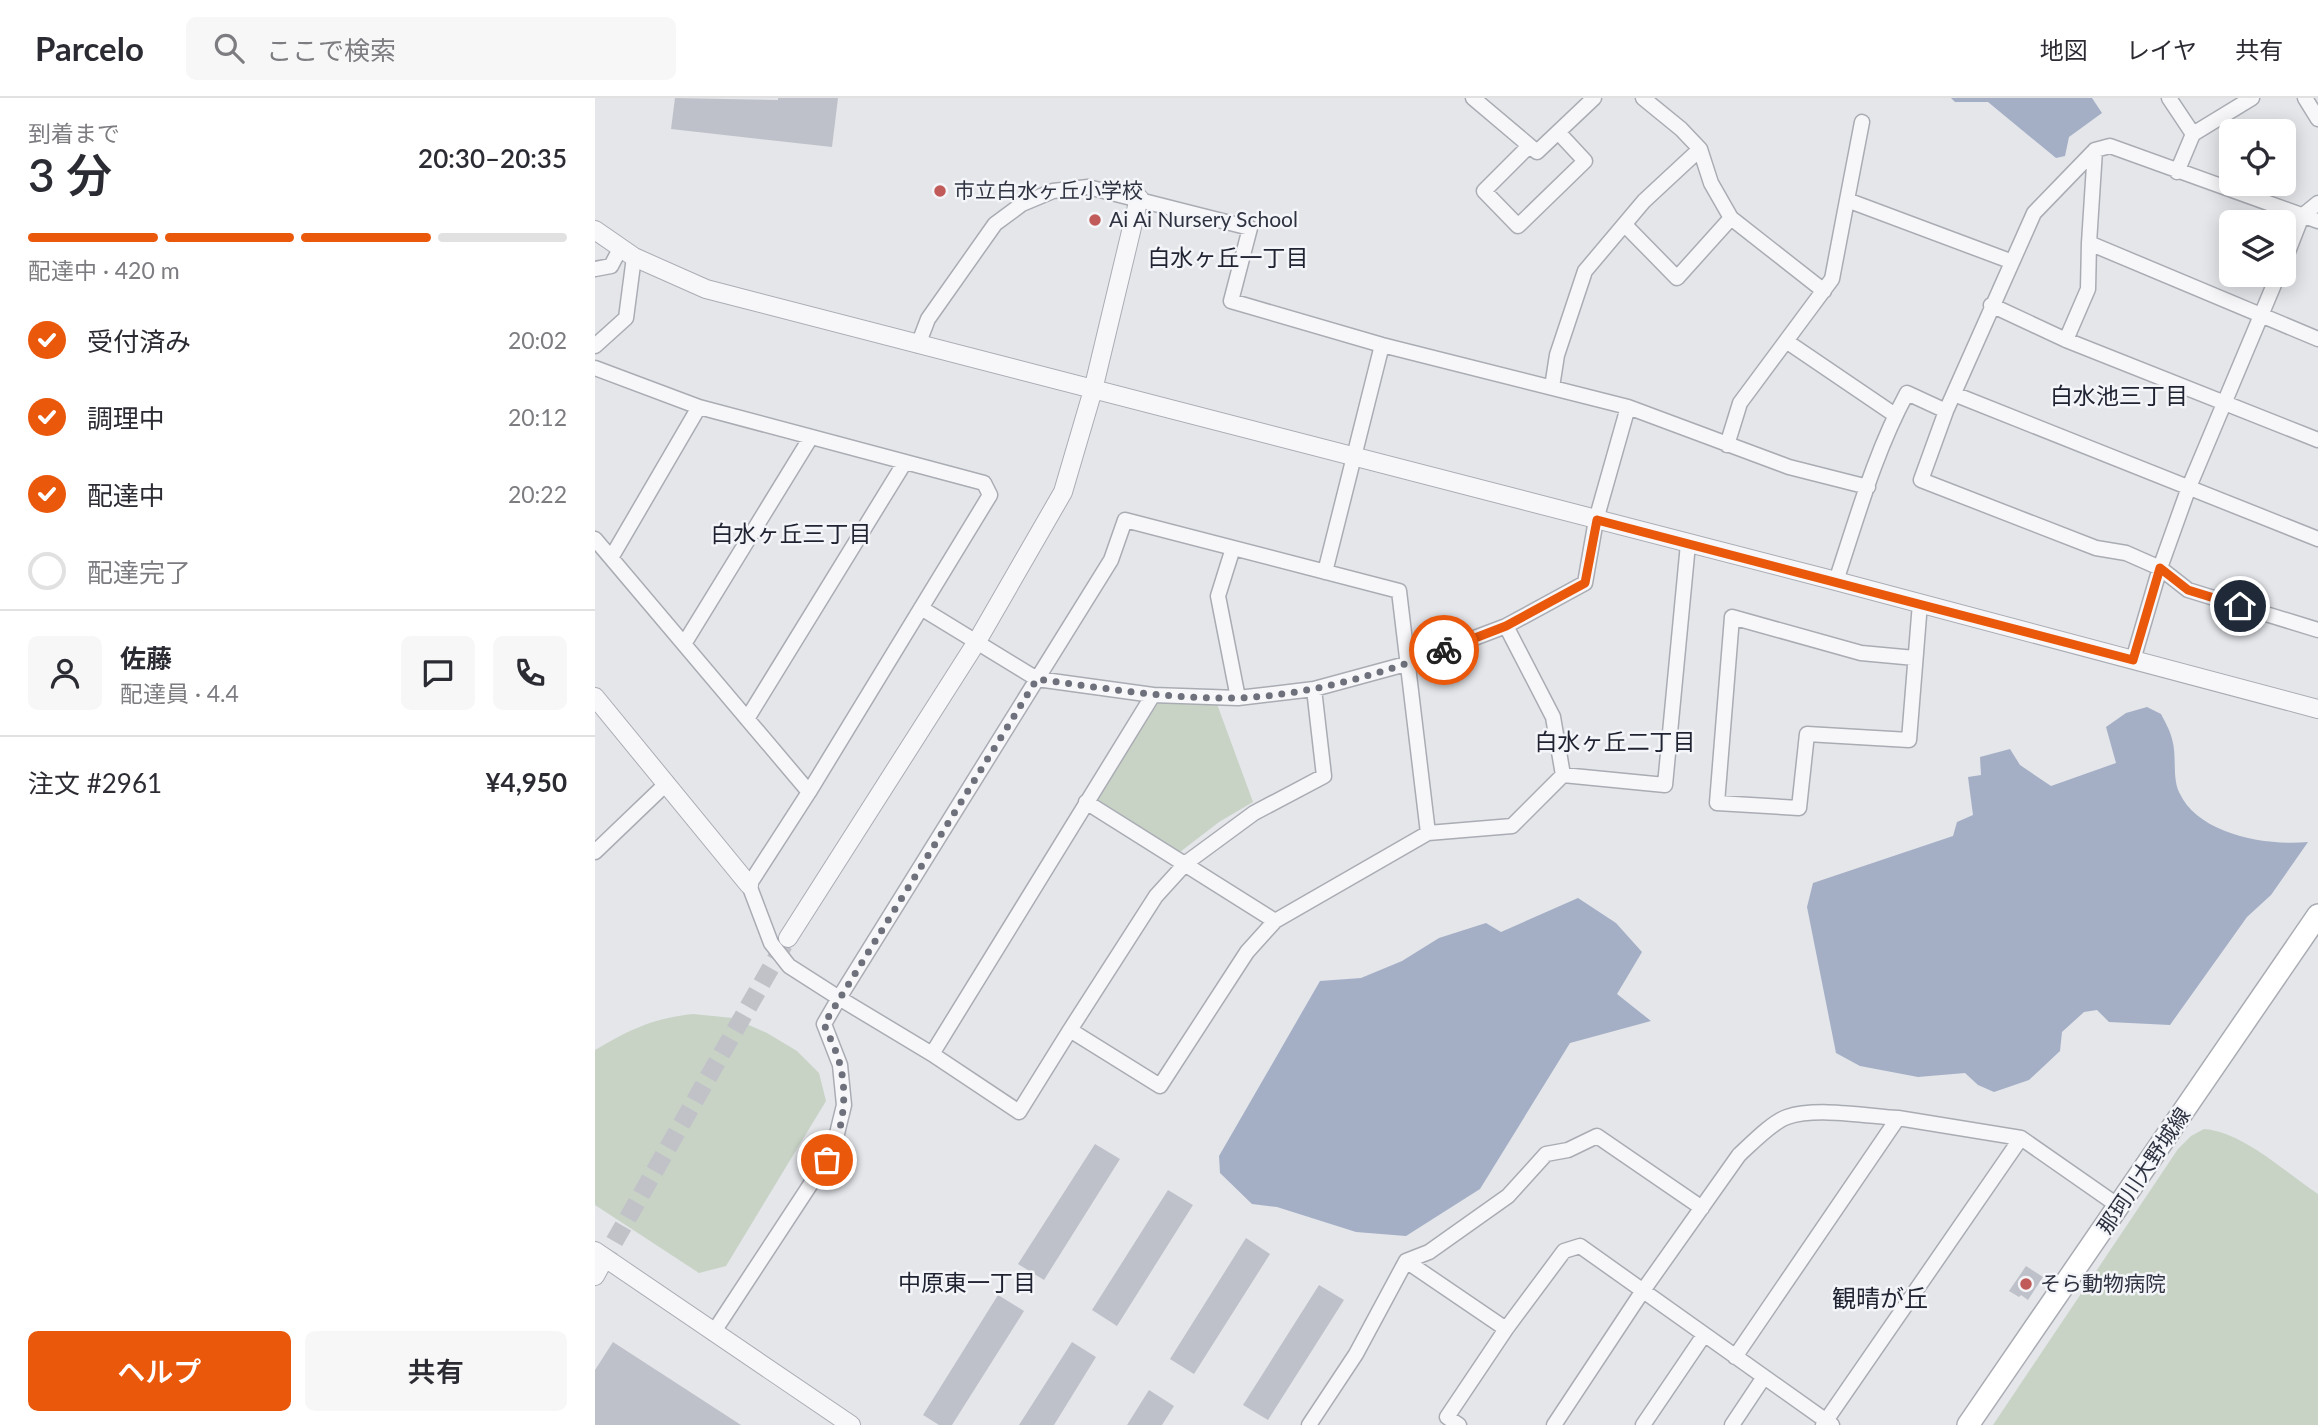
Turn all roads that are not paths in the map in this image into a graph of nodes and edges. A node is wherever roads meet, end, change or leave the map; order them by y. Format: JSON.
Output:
{"nodes":[{"id":1,"x":1473,"y":98,"type":"edge"},
{"id":2,"x":1594,"y":98,"type":"edge"},
{"id":3,"x":1643,"y":98,"type":"edge"},
{"id":4,"x":2169,"y":98,"type":"edge"},
{"id":5,"x":2252,"y":98,"type":"edge"},
{"id":6,"x":2305,"y":98,"type":"edge"},
{"id":7,"x":2318,"y":119,"type":"edge"},
{"id":8,"x":1862,"y":122,"type":"dead end"},
{"id":9,"x":1558,"y":132,"type":"junction"},
{"id":10,"x":2193,"y":134,"type":"junction"},
{"id":11,"x":1529,"y":146,"type":"junction"},
{"id":12,"x":1700,"y":149,"type":"junction"},
{"id":13,"x":2095,"y":150,"type":"junction"},
{"id":14,"x":2177,"y":172,"type":"junction"},
{"id":15,"x":1139,"y":198,"type":"junction"},
{"id":16,"x":1847,"y":200,"type":"junction"},
{"id":17,"x":2318,"y":203,"type":"edge"},
{"id":18,"x":2302,"y":216,"type":"junction"},
{"id":19,"x":1731,"y":218,"type":"junction"},
{"id":20,"x":2318,"y":221,"type":"edge"},
{"id":21,"x":1625,"y":225,"type":"junction"},
{"id":22,"x":595,"y":230,"type":"edge"},
{"id":23,"x":2296,"y":231,"type":"edge"},
{"id":24,"x":2089,"y":243,"type":"junction"},
{"id":25,"x":627,"y":253,"type":"junction"},
{"id":26,"x":2010,"y":261,"type":"junction"},
{"id":27,"x":595,"y":269,"type":"edge"},
{"id":28,"x":2274,"y":287,"type":"edge"},
{"id":29,"x":1824,"y":291,"type":"junction"},
{"id":30,"x":1991,"y":305,"type":"junction"},
{"id":31,"x":2262,"y":316,"type":"junction"},
{"id":32,"x":2318,"y":339,"type":"edge"},
{"id":33,"x":2066,"y":340,"type":"junction"},
{"id":34,"x":1786,"y":341,"type":"junction"},
{"id":35,"x":918,"y":345,"type":"junction"},
{"id":36,"x":1382,"y":345,"type":"junction"},
{"id":37,"x":595,"y":346,"type":"edge"},
{"id":38,"x":595,"y":368,"type":"edge"},
{"id":39,"x":1552,"y":387,"type":"junction"},
{"id":40,"x":1093,"y":390,"type":"junction"},
{"id":41,"x":1954,"y":394,"type":"junction"},
{"id":42,"x":2224,"y":402,"type":"junction"},
{"id":43,"x":699,"y":407,"type":"junction"},
{"id":44,"x":1628,"y":407,"type":"junction"},
{"id":45,"x":1946,"y":411,"type":"junction"},
{"id":46,"x":1895,"y":415,"type":"junction"},
{"id":47,"x":811,"y":437,"type":"junction"},
{"id":48,"x":2318,"y":440,"type":"edge"},
{"id":49,"x":1727,"y":445,"type":"junction"},
{"id":50,"x":1354,"y":457,"type":"junction"},
{"id":51,"x":905,"y":462,"type":"junction"},
{"id":52,"x":1868,"y":487,"type":"junction"},
{"id":53,"x":2189,"y":487,"type":"junction"},
{"id":54,"x":1597,"y":520,"type":"junction"},
{"id":55,"x":595,"y":539,"type":"edge"},
{"id":56,"x":2318,"y":539,"type":"edge"},
{"id":57,"x":1688,"y":544,"type":"junction"},
{"id":58,"x":1233,"y":548,"type":"junction"},
{"id":59,"x":611,"y":558,"type":"junction"},
{"id":60,"x":2160,"y":568,"type":"junction"},
{"id":61,"x":1325,"y":572,"type":"junction"},
{"id":62,"x":1836,"y":581,"type":"junction"},
{"id":63,"x":1920,"y":603,"type":"junction"},
{"id":64,"x":921,"y":608,"type":"junction"},
{"id":65,"x":1506,"y":626,"type":"junction"},
{"id":66,"x":2318,"y":630,"type":"edge"},
{"id":67,"x":976,"y":643,"type":"junction"},
{"id":68,"x":684,"y":644,"type":"junction"},
{"id":69,"x":1916,"y":658,"type":"junction"},
{"id":70,"x":2133,"y":660,"type":"junction"},
{"id":71,"x":1406,"y":664,"type":"junction"},
{"id":72,"x":1037,"y":679,"type":"junction"},
{"id":73,"x":1314,"y":689,"type":"junction"},
{"id":74,"x":1153,"y":695,"type":"junction"},
{"id":75,"x":595,"y":697,"type":"edge"},
{"id":76,"x":1238,"y":698,"type":"junction"},
{"id":77,"x":2318,"y":709,"type":"edge"},
{"id":78,"x":747,"y":719,"type":"junction"},
{"id":79,"x":1563,"y":775,"type":"junction"},
{"id":80,"x":667,"y":783,"type":"junction"},
{"id":81,"x":809,"y":792,"type":"junction"},
{"id":82,"x":1086,"y":802,"type":"junction"},
{"id":83,"x":1428,"y":833,"type":"junction"},
{"id":84,"x":595,"y":852,"type":"edge"},
{"id":85,"x":1186,"y":863,"type":"junction"},
{"id":86,"x":750,"y":885,"type":"junction"},
{"id":87,"x":2318,"y":915,"type":"edge"},
{"id":88,"x":1275,"y":921,"type":"junction"},
{"id":89,"x":788,"y":938,"type":"tunnel mouth"},
{"id":90,"x":839,"y":998,"type":"junction"},
{"id":91,"x":1070,"y":1030,"type":"junction"},
{"id":92,"x":932,"y":1054,"type":"junction"},
{"id":93,"x":1898,"y":1118,"type":"junction"},
{"id":94,"x":2021,"y":1138,"type":"junction"},
{"id":95,"x":2120,"y":1207,"type":"junction"},
{"id":96,"x":1702,"y":1208,"type":"junction"},
{"id":97,"x":1406,"y":1261,"type":"junction"},
{"id":98,"x":597,"y":1264,"type":"edge"},
{"id":99,"x":1642,"y":1292,"type":"junction"},
{"id":100,"x":1506,"y":1329,"type":"junction"},
{"id":101,"x":713,"y":1333,"type":"junction"},
{"id":102,"x":1704,"y":1335,"type":"junction"},
{"id":103,"x":1735,"y":1357,"type":"junction"},
{"id":104,"x":1764,"y":1377,"type":"junction"},
{"id":105,"x":1449,"y":1422,"type":"edge"},
{"id":106,"x":1827,"y":1424,"type":"edge"},
{"id":107,"x":851,"y":1425,"type":"edge"},
{"id":108,"x":1309,"y":1425,"type":"edge"},
{"id":109,"x":1554,"y":1425,"type":"edge"},
{"id":110,"x":1643,"y":1425,"type":"edge"},
{"id":111,"x":1732,"y":1425,"type":"edge"},
{"id":112,"x":1968,"y":1425,"type":"edge"}],
"edges":[{"from":1,"to":11,"type":"street"},
{"from":2,"to":9,"type":"street"},
{"from":3,"to":12,"type":"street"},
{"from":4,"to":10,"type":"street"},
{"from":5,"to":10,"type":"street"},
{"from":6,"to":7,"type":"street"},
{"from":8,"to":16,"type":"street"},
{"from":9,"to":11,"type":"street"},
{"from":9,"to":11,"type":"street"},
{"from":10,"to":14,"type":"street"},
{"from":12,"to":19,"type":"street"},
{"from":12,"to":21,"type":"street"},
{"from":13,"to":14,"type":"street"},
{"from":13,"to":24,"type":"street"},
{"from":13,"to":26,"type":"street"},
{"from":14,"to":18,"type":"street"},
{"from":15,"to":35,"type":"street"},
{"from":15,"to":36,"type":"street"},
{"from":15,"to":40,"type":"street"},
{"from":16,"to":26,"type":"street"},
{"from":16,"to":29,"type":"street"},
{"from":17,"to":18,"type":"street"},
{"from":18,"to":20,"type":"street"},
{"from":18,"to":23,"type":"street"},
{"from":19,"to":21,"type":"street"},
{"from":19,"to":29,"type":"street"},
{"from":21,"to":39,"type":"street"},
{"from":22,"to":25,"type":"street"},
{"from":24,"to":31,"type":"street"},
{"from":24,"to":33,"type":"street"},
{"from":25,"to":27,"type":"street"},
{"from":25,"to":35,"type":"street"},
{"from":25,"to":37,"type":"street"},
{"from":26,"to":30,"type":"street"},
{"from":28,"to":31,"type":"street"},
{"from":29,"to":34,"type":"street"},
{"from":30,"to":33,"type":"street"},
{"from":30,"to":41,"type":"street"},
{"from":31,"to":32,"type":"street"},
{"from":31,"to":42,"type":"street"},
{"from":33,"to":42,"type":"street"},
{"from":34,"to":46,"type":"street"},
{"from":34,"to":49,"type":"street"},
{"from":35,"to":40,"type":"street"},
{"from":36,"to":39,"type":"street"},
{"from":36,"to":50,"type":"street"},
{"from":38,"to":43,"type":"street"},
{"from":39,"to":44,"type":"street"},
{"from":40,"to":50,"type":"street"},
{"from":40,"to":67,"type":"street"},
{"from":41,"to":45,"type":"street"},
{"from":41,"to":53,"type":"street"},
{"from":42,"to":48,"type":"street"},
{"from":42,"to":53,"type":"street"},
{"from":43,"to":47,"type":"street"},
{"from":43,"to":59,"type":"street"},
{"from":44,"to":49,"type":"street"},
{"from":44,"to":54,"type":"street"},
{"from":45,"to":46,"type":"street"},
{"from":45,"to":60,"type":"street"},
{"from":46,"to":52,"type":"street"},
{"from":47,"to":51,"type":"street"},
{"from":47,"to":68,"type":"street"},
{"from":49,"to":52,"type":"street"},
{"from":50,"to":54,"type":"street"},
{"from":50,"to":61,"type":"street"},
{"from":51,"to":64,"type":"street"},
{"from":51,"to":78,"type":"street"},
{"from":52,"to":62,"type":"street"},
{"from":53,"to":56,"type":"street"},
{"from":53,"to":60,"type":"street"},
{"from":54,"to":57,"type":"street"},
{"from":54,"to":65,"type":"street"},
{"from":55,"to":59,"type":"street"},
{"from":57,"to":62,"type":"street"},
{"from":57,"to":79,"type":"street"},
{"from":58,"to":61,"type":"street"},
{"from":58,"to":72,"type":"street"},
{"from":58,"to":76,"type":"street"},
{"from":59,"to":68,"type":"street"},
{"from":60,"to":66,"type":"street"},
{"from":60,"to":70,"type":"street"},
{"from":61,"to":71,"type":"street"},
{"from":62,"to":63,"type":"street"},
{"from":63,"to":69,"type":"street"},
{"from":63,"to":70,"type":"street"},
{"from":64,"to":67,"type":"street"},
{"from":64,"to":81,"type":"street"},
{"from":65,"to":71,"type":"street"},
{"from":65,"to":79,"type":"street"},
{"from":67,"to":72,"type":"street"},
{"from":67,"to":89,"type":"street"},
{"from":68,"to":78,"type":"street"},
{"from":69,"to":69,"type":"street"},
{"from":70,"to":77,"type":"street"},
{"from":71,"to":73,"type":"street"},
{"from":71,"to":83,"type":"street"},
{"from":72,"to":74,"type":"street"},
{"from":72,"to":90,"type":"street"},
{"from":73,"to":76,"type":"street"},
{"from":73,"to":85,"type":"street"},
{"from":74,"to":76,"type":"street"},
{"from":74,"to":82,"type":"street"},
{"from":75,"to":80,"type":"street"},
{"from":78,"to":81,"type":"street"},
{"from":79,"to":83,"type":"street"},
{"from":80,"to":84,"type":"street"},
{"from":80,"to":86,"type":"street"},
{"from":81,"to":86,"type":"street"},
{"from":82,"to":85,"type":"street"},
{"from":82,"to":92,"type":"street"},
{"from":83,"to":88,"type":"street"},
{"from":85,"to":88,"type":"street"},
{"from":85,"to":91,"type":"street"},
{"from":86,"to":90,"type":"street"},
{"from":87,"to":95,"type":"main road","name":"那珂川大野城線"},
{"from":88,"to":91,"type":"street"},
{"from":90,"to":92,"type":"street"},
{"from":90,"to":101,"type":"street"},
{"from":91,"to":92,"type":"street"},
{"from":93,"to":94,"type":"street"},
{"from":93,"to":96,"type":"street"},
{"from":93,"to":103,"type":"street"},
{"from":94,"to":95,"type":"street"},
{"from":94,"to":106,"type":"street"},
{"from":95,"to":112,"type":"main road","name":"那珂川大野城線"},
{"from":96,"to":97,"type":"street"},
{"from":96,"to":99,"type":"street"},
{"from":97,"to":100,"type":"street"},
{"from":97,"to":108,"type":"street"},
{"from":98,"to":101,"type":"street"},
{"from":99,"to":100,"type":"street"},
{"from":99,"to":102,"type":"street"},
{"from":99,"to":109,"type":"street"},
{"from":100,"to":105,"type":"street"},
{"from":101,"to":107,"type":"street"},
{"from":102,"to":103,"type":"street"},
{"from":102,"to":110,"type":"street"},
{"from":103,"to":104,"type":"street"},
{"from":104,"to":106,"type":"street"},
{"from":104,"to":111,"type":"street"}]}
